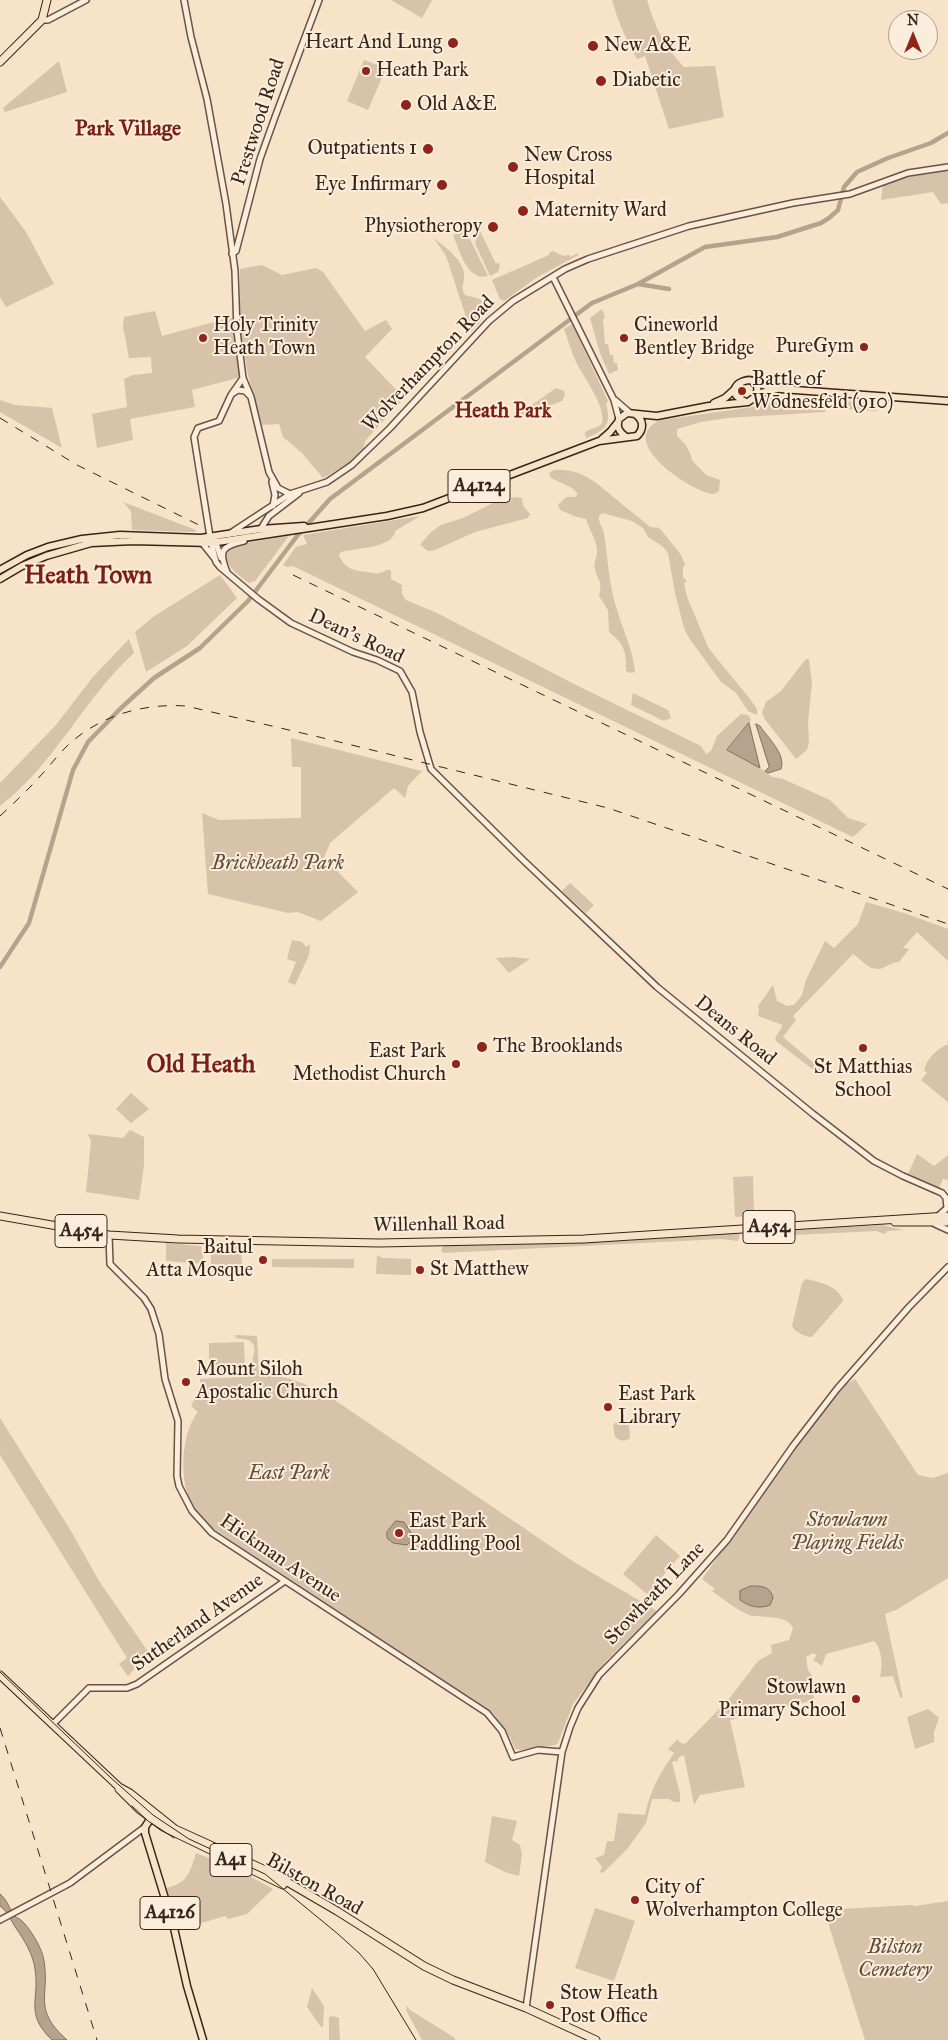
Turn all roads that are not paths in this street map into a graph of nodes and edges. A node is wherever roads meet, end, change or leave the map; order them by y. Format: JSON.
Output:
{"nodes":[{"id":1,"x":47,"y":0,"type":"edge"},
{"id":2,"x":86,"y":0,"type":"edge"},
{"id":3,"x":184,"y":0,"type":"edge"},
{"id":4,"x":319,"y":0,"type":"edge"},
{"id":5,"x":42,"y":20,"type":"junction"},
{"id":6,"x":0,"y":62,"type":"edge"},
{"id":7,"x":948,"y":166,"type":"edge"},
{"id":8,"x":231,"y":240,"type":"junction"},
{"id":9,"x":239,"y":240,"type":"junction"},
{"id":10,"x":232,"y":254,"type":"junction"},
{"id":11,"x":553,"y":276,"type":"junction"},
{"id":12,"x":243,"y":378,"type":"junction"},
{"id":13,"x":754,"y":383,"type":"junction"},
{"id":14,"x":736,"y":388,"type":"junction"},
{"id":15,"x":781,"y":389,"type":"junction"},
{"id":16,"x":231,"y":395,"type":"junction"},
{"id":17,"x":756,"y":396,"type":"junction"},
{"id":18,"x":251,"y":397,"type":"junction"},
{"id":19,"x":614,"y":400,"type":"junction"},
{"id":20,"x":948,"y":401,"type":"edge"},
{"id":21,"x":744,"y":402,"type":"junction"},
{"id":22,"x":709,"y":406,"type":"junction"},
{"id":23,"x":633,"y":413,"type":"junction"},
{"id":24,"x":657,"y":416,"type":"junction"},
{"id":25,"x":619,"y":420,"type":"junction"},
{"id":26,"x":642,"y":427,"type":"junction"},
{"id":27,"x":626,"y":437,"type":"junction"},
{"id":28,"x":600,"y":440,"type":"junction"},
{"id":29,"x":272,"y":479,"type":"junction"},
{"id":30,"x":304,"y":491,"type":"junction"},
{"id":31,"x":290,"y":494,"type":"junction"},
{"id":32,"x":274,"y":504,"type":"junction"},
{"id":33,"x":270,"y":513,"type":"junction"},
{"id":34,"x":252,"y":517,"type":"junction"},
{"id":35,"x":244,"y":522,"type":"junction"},
{"id":36,"x":261,"y":529,"type":"junction"},
{"id":37,"x":280,"y":530,"type":"junction"},
{"id":38,"x":243,"y":532,"type":"junction"},
{"id":39,"x":227,"y":535,"type":"junction"},
{"id":40,"x":251,"y":538,"type":"junction"},
{"id":41,"x":106,"y":539,"type":"junction"},
{"id":42,"x":212,"y":541,"type":"junction"},
{"id":43,"x":204,"y":544,"type":"junction"},
{"id":44,"x":216,"y":562,"type":"junction"},
{"id":45,"x":224,"y":565,"type":"junction"},
{"id":46,"x":0,"y":570,"type":"edge"},
{"id":47,"x":227,"y":572,"type":"junction"},
{"id":48,"x":0,"y":579,"type":"edge"},
{"id":49,"x":522,"y":859,"type":"joint"},
{"id":50,"x":947,"y":1199,"type":"edge"},
{"id":51,"x":0,"y":1216,"type":"edge"},
{"id":52,"x":948,"y":1216,"type":"edge"},
{"id":53,"x":935,"y":1220,"type":"junction"},
{"id":54,"x":948,"y":1222,"type":"edge"},
{"id":55,"x":948,"y":1230,"type":"edge"},
{"id":56,"x":108,"y":1235,"type":"junction"},
{"id":57,"x":948,"y":1267,"type":"edge"},
{"id":58,"x":285,"y":1581,"type":"junction"},
{"id":59,"x":0,"y":1675,"type":"edge"},
{"id":60,"x":53,"y":1724,"type":"junction"},
{"id":61,"x":562,"y":1752,"type":"junction"},
{"id":62,"x":152,"y":1816,"type":"junction"},
{"id":63,"x":145,"y":1827,"type":"junction"},
{"id":64,"x":0,"y":1920,"type":"edge"},
{"id":65,"x":526,"y":2008,"type":"junction"},
{"id":66,"x":203,"y":2040,"type":"edge"},
{"id":67,"x":596,"y":2040,"type":"edge"}],
"edges":[{"from":1,"to":5,"type":"highway"},
{"from":2,"to":5,"type":"street"},
{"from":3,"to":8,"type":"street"},
{"from":4,"to":9,"type":"street","name":"Prestwood Road"},
{"from":5,"to":6,"type":"highway"},
{"from":7,"to":11,"type":"street","name":"Wolverhampton Road"},
{"from":8,"to":9,"type":"street"},
{"from":8,"to":10,"type":"street"},
{"from":9,"to":10,"type":"street","name":"Prestwood Road"},
{"from":10,"to":12,"type":"street"},
{"from":11,"to":19,"type":"street"},
{"from":11,"to":30,"type":"street","name":"Wolverhampton Road"},
{"from":12,"to":16,"type":"street"},
{"from":12,"to":18,"type":"street"},
{"from":13,"to":14,"type":"main road"},
{"from":13,"to":15,"type":"main road"},
{"from":13,"to":17,"type":"main road"},
{"from":14,"to":21,"type":"main road"},
{"from":14,"to":22,"type":"main road"},
{"from":15,"to":17,"type":"main road"},
{"from":15,"to":20,"type":"main road"},
{"from":16,"to":18,"type":"street"},
{"from":16,"to":42,"type":"street"},
{"from":17,"to":21,"type":"main road"},
{"from":18,"to":29,"type":"street"},
{"from":19,"to":23,"type":"street"},
{"from":19,"to":25,"type":"street"},
{"from":21,"to":22,"type":"main road"},
{"from":22,"to":24,"type":"main road"},
{"from":23,"to":24,"type":"main road"},
{"from":23,"to":25,"type":"main road"},
{"from":23,"to":26,"type":"main road"},
{"from":24,"to":26,"type":"main road"},
{"from":25,"to":27,"type":"main road"},
{"from":25,"to":28,"type":"main road","number":"A4124"},
{"from":26,"to":27,"type":"main road"},
{"from":27,"to":28,"type":"main road","number":"A4124"},
{"from":28,"to":37,"type":"main road","number":"A4124"},
{"from":29,"to":31,"type":"street"},
{"from":29,"to":32,"type":"street"},
{"from":30,"to":31,"type":"street","name":"Wolverhampton Road"},
{"from":30,"to":33,"type":"street","name":"Wolverhampton Road"},
{"from":31,"to":32,"type":"street","name":"Wolverhampton Road"},
{"from":32,"to":33,"type":"street"},
{"from":32,"to":34,"type":"street","name":"Wolverhampton Road"},
{"from":33,"to":34,"type":"street"},
{"from":33,"to":36,"type":"street","name":"Wolverhampton Road"},
{"from":34,"to":35,"type":"street","name":"Wolverhampton Road"},
{"from":35,"to":38,"type":"street"},
{"from":35,"to":39,"type":"street","name":"Wolverhampton Road"},
{"from":36,"to":37,"type":"main road","number":"A4124"},
{"from":36,"to":38,"type":"main road","number":"A4124"},
{"from":36,"to":40,"type":"street","name":"Wolverhampton Road"},
{"from":37,"to":40,"type":"main road","number":"A4124"},
{"from":38,"to":39,"type":"main road","number":"A4124"},
{"from":39,"to":42,"type":"main road","number":"A4124"},
{"from":40,"to":42,"type":"main road","number":"A4124"},
{"from":40,"to":45,"type":"street"},
{"from":41,"to":42,"type":"main road","number":"A4124"},
{"from":41,"to":43,"type":"main road","number":"A4124"},
{"from":41,"to":46,"type":"main road","number":"A4124"},
{"from":41,"to":48,"type":"main road","number":"A4124"},
{"from":42,"to":43,"type":"main road","number":"A4124"},
{"from":42,"to":44,"type":"street"},
{"from":42,"to":45,"type":"street"},
{"from":43,"to":44,"type":"street"},
{"from":44,"to":47,"type":"street"},
{"from":45,"to":47,"type":"street"},
{"from":47,"to":49,"type":"street","name":"Dean's Road"},
{"from":49,"to":50,"type":"street","name":"Deans Road"},
{"from":50,"to":53,"type":"street"},
{"from":51,"to":56,"type":"highway","name":"Willenhall Road","number":"A454"},
{"from":52,"to":53,"type":"highway","name":"Willenhall Road","number":"A454"},
{"from":53,"to":54,"type":"highway","name":"Willenhall Road","number":"A454"},
{"from":53,"to":55,"type":"street"},
{"from":53,"to":56,"type":"highway","name":"Willenhall Road","number":"A454"},
{"from":56,"to":58,"type":"street","name":"Hickman Avenue"},
{"from":57,"to":61,"type":"street","name":"Stowheath Lane"},
{"from":58,"to":60,"type":"street","name":"Sutherland Avenue"},
{"from":58,"to":61,"type":"street","name":"Hickman Avenue"},
{"from":59,"to":60,"type":"highway","name":"Bilston Road","number":"A41"},
{"from":60,"to":62,"type":"highway","name":"Bilston Road","number":"A41"},
{"from":61,"to":65,"type":"street","name":"Stowheath Lane"},
{"from":62,"to":63,"type":"main road"},
{"from":62,"to":65,"type":"highway","name":"Bilston Road","number":"A41"},
{"from":63,"to":64,"type":"street"},
{"from":63,"to":66,"type":"main road","number":"A4126"},
{"from":65,"to":67,"type":"highway","name":"Bilston Road","number":"A41"}]}
